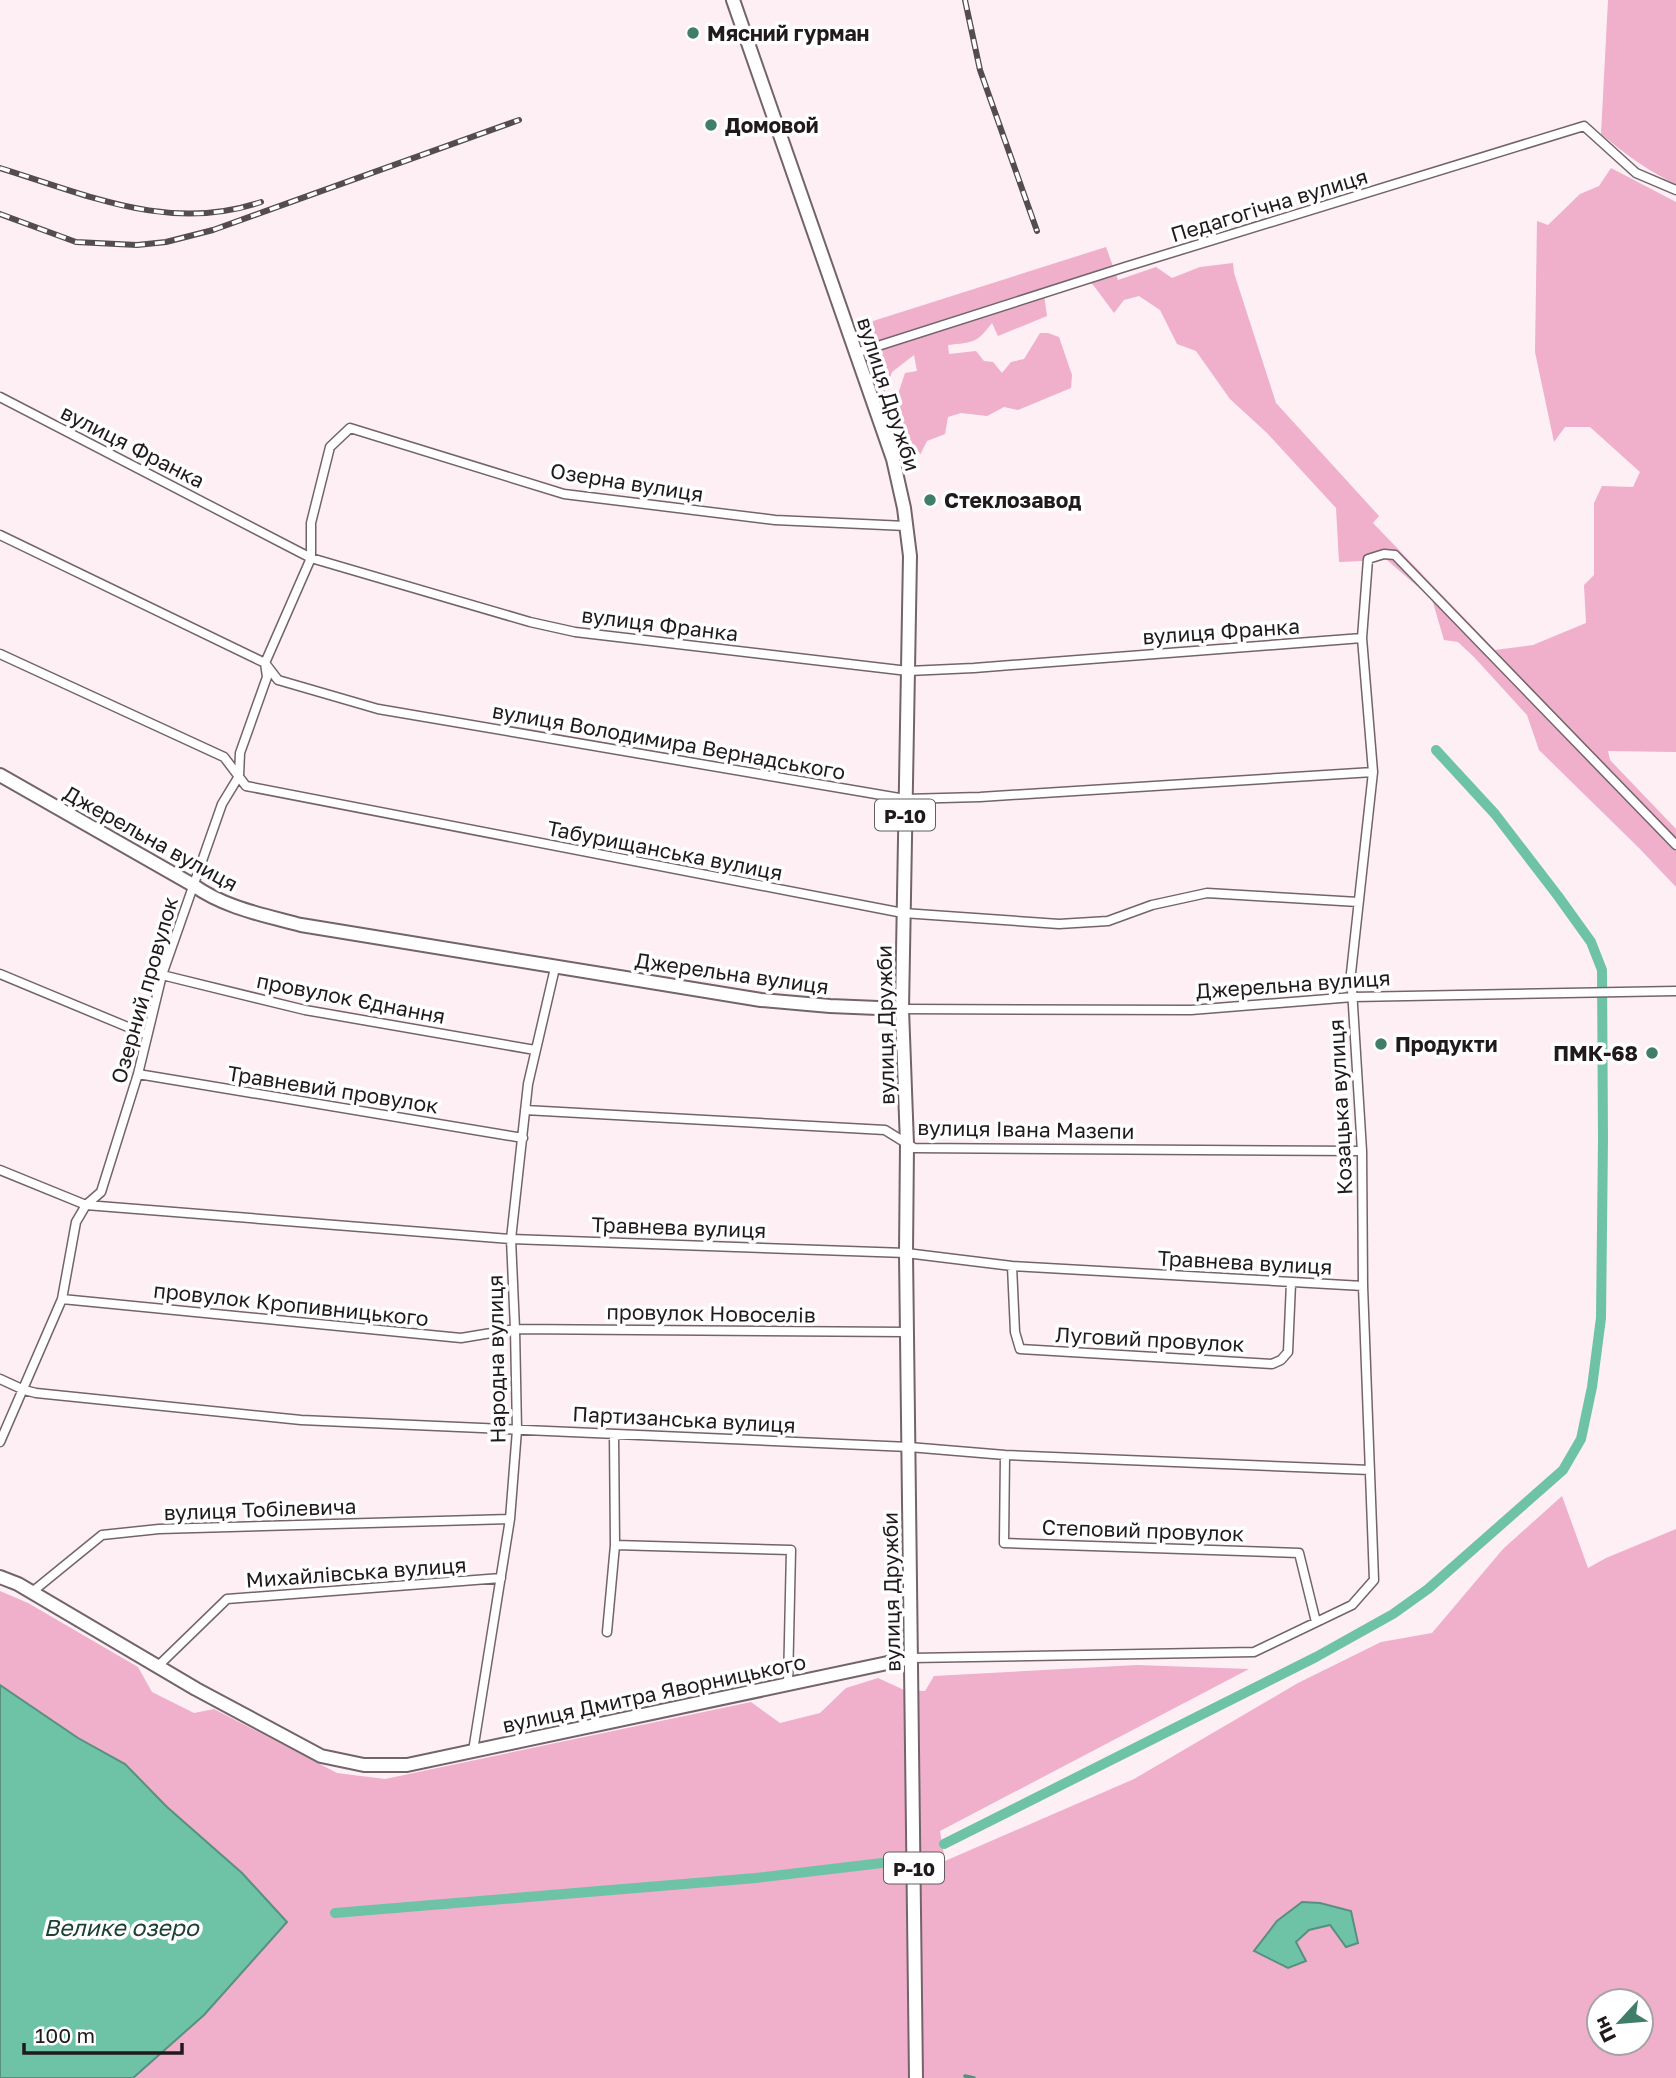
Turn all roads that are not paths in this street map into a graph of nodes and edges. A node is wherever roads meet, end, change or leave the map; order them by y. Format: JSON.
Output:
{"nodes":[{"id":1,"x":733,"y":0,"type":"edge"},
{"id":2,"x":1676,"y":190,"type":"edge"},
{"id":3,"x":856,"y":353,"type":"junction"},
{"id":4,"x":0,"y":397,"type":"edge"},
{"id":5,"x":350,"y":428,"type":"joint"},
{"id":6,"x":906,"y":526,"type":"junction"},
{"id":7,"x":0,"y":535,"type":"edge"},
{"id":8,"x":311,"y":558,"type":"junction"},
{"id":9,"x":1362,"y":638,"type":"junction"},
{"id":10,"x":0,"y":654,"type":"edge"},
{"id":11,"x":265,"y":663,"type":"junction"},
{"id":12,"x":908,"y":671,"type":"junction"},
{"id":13,"x":1373,"y":772,"type":"junction"},
{"id":14,"x":0,"y":775,"type":"edge"},
{"id":15,"x":239,"y":776,"type":"junction"},
{"id":16,"x":905,"y":799,"type":"junction"},
{"id":17,"x":1676,"y":845,"type":"edge"},
{"id":18,"x":194,"y":885,"type":"junction"},
{"id":19,"x":1358,"y":902,"type":"junction"},
{"id":20,"x":903,"y":913,"type":"junction"},
{"id":21,"x":555,"y":968,"type":"junction"},
{"id":22,"x":0,"y":974,"type":"edge"},
{"id":23,"x":162,"y":975,"type":"junction"},
{"id":24,"x":1676,"y":991,"type":"edge"},
{"id":25,"x":1353,"y":997,"type":"junction"},
{"id":26,"x":902,"y":1009,"type":"junction"},
{"id":27,"x":146,"y":1035,"type":"junction"},
{"id":28,"x":535,"y":1050,"type":"junction"},
{"id":29,"x":138,"y":1074,"type":"junction"},
{"id":30,"x":526,"y":1110,"type":"junction"},
{"id":31,"x":523,"y":1138,"type":"junction"},
{"id":32,"x":907,"y":1144,"type":"junction"},
{"id":33,"x":1362,"y":1151,"type":"junction"},
{"id":34,"x":0,"y":1170,"type":"edge"},
{"id":35,"x":86,"y":1205,"type":"junction"},
{"id":36,"x":511,"y":1239,"type":"junction"},
{"id":37,"x":906,"y":1253,"type":"junction"},
{"id":38,"x":1012,"y":1266,"type":"junction"},
{"id":39,"x":1291,"y":1283,"type":"junction"},
{"id":40,"x":1363,"y":1286,"type":"junction"},
{"id":41,"x":62,"y":1299,"type":"junction"},
{"id":42,"x":515,"y":1329,"type":"junction"},
{"id":43,"x":907,"y":1332,"type":"junction"},
{"id":44,"x":0,"y":1379,"type":"edge"},
{"id":45,"x":24,"y":1390,"type":"junction"},
{"id":46,"x":517,"y":1430,"type":"junction"},
{"id":47,"x":614,"y":1434,"type":"junction"},
{"id":48,"x":0,"y":1442,"type":"edge"},
{"id":49,"x":909,"y":1447,"type":"junction"},
{"id":50,"x":1005,"y":1455,"type":"junction"},
{"id":51,"x":1370,"y":1470,"type":"junction"},
{"id":52,"x":510,"y":1519,"type":"junction"},
{"id":53,"x":615,"y":1545,"type":"junction"},
{"id":54,"x":0,"y":1577,"type":"edge"},
{"id":55,"x":500,"y":1578,"type":"junction"},
{"id":56,"x":32,"y":1592,"type":"junction"},
{"id":57,"x":1352,"y":1605,"type":"joint"},
{"id":58,"x":1316,"y":1622,"type":"junction"},
{"id":59,"x":607,"y":1632,"type":"dead end"},
{"id":60,"x":911,"y":1658,"type":"junction"},
{"id":61,"x":157,"y":1667,"type":"junction"},
{"id":62,"x":788,"y":1684,"type":"junction"},
{"id":63,"x":473,"y":1751,"type":"junction"},
{"id":64,"x":916,"y":2078,"type":"edge"}],
"edges":[{"from":1,"to":3,"type":"main road","name":"вулиця Дружби","number":"Р-10"},
{"from":2,"to":3,"type":"street","name":"Педагогічна вулиця"},
{"from":3,"to":6,"type":"main road","name":"вулиця Дружби","number":"Р-10"},
{"from":4,"to":8,"type":"street","name":"вулиця Франка"},
{"from":5,"to":6,"type":"street","name":"Озерна вулиця"},
{"from":5,"to":8,"type":"street","name":"Озерний провулок"},
{"from":6,"to":12,"type":"main road","name":"вулиця Дружби","number":"Р-10"},
{"from":7,"to":11,"type":"street","name":"вулиця Володимира Вернадського"},
{"from":8,"to":11,"type":"street","name":"Озерний провулок"},
{"from":8,"to":12,"type":"street","name":"вулиця Франка"},
{"from":9,"to":12,"type":"street","name":"вулиця Франка"},
{"from":9,"to":13,"type":"street","name":"Козацька вулиця"},
{"from":9,"to":17,"type":"street","name":"Козацька вулиця"},
{"from":10,"to":15,"type":"street","name":"Табурищанська вулиця"},
{"from":11,"to":15,"type":"street","name":"Озерний провулок"},
{"from":11,"to":16,"type":"street","name":"вулиця Володимира Вернадського"},
{"from":12,"to":16,"type":"main road","name":"вулиця Дружби","number":"Р-10"},
{"from":13,"to":16,"type":"street","name":"вулиця Володимира Вернадського"},
{"from":13,"to":19,"type":"street","name":"Козацька вулиця"},
{"from":14,"to":18,"type":"main road","name":"Джерельна вулиця"},
{"from":15,"to":18,"type":"street","name":"Озерний провулок"},
{"from":15,"to":20,"type":"street","name":"Табурищанська вулиця"},
{"from":16,"to":20,"type":"main road","name":"вулиця Дружби","number":"Р-10"},
{"from":18,"to":21,"type":"main road","name":"Джерельна вулиця"},
{"from":18,"to":23,"type":"street","name":"Озерний провулок"},
{"from":19,"to":20,"type":"street","name":"Табурищанська вулиця"},
{"from":19,"to":25,"type":"street","name":"Козацька вулиця"},
{"from":20,"to":26,"type":"main road","name":"вулиця Дружби","number":"Р-10"},
{"from":21,"to":26,"type":"main road","name":"Джерельна вулиця"},
{"from":21,"to":28,"type":"street","name":"Народна вулиця"},
{"from":22,"to":27,"type":"street"},
{"from":23,"to":27,"type":"street","name":"Озерний провулок"},
{"from":23,"to":28,"type":"street","name":"провулок Єднання"},
{"from":24,"to":25,"type":"street","name":"Джерельна вулиця"},
{"from":25,"to":26,"type":"street","name":"Джерельна вулиця"},
{"from":25,"to":33,"type":"street","name":"Козацька вулиця"},
{"from":26,"to":32,"type":"main road","name":"вулиця Дружби","number":"Р-10"},
{"from":27,"to":29,"type":"street","name":"Озерний провулок"},
{"from":28,"to":30,"type":"street","name":"Народна вулиця"},
{"from":29,"to":31,"type":"street","name":"Травневий провулок"},
{"from":29,"to":35,"type":"street","name":"Озерний провулок"},
{"from":30,"to":31,"type":"street","name":"Народна вулиця"},
{"from":30,"to":32,"type":"street","name":"вулиця Івана Мазепи"},
{"from":31,"to":36,"type":"street","name":"Народна вулиця"},
{"from":32,"to":33,"type":"street","name":"вулиця Івана Мазепи"},
{"from":32,"to":37,"type":"main road","name":"вулиця Дружби","number":"Р-10"},
{"from":33,"to":40,"type":"street","name":"Козацька вулиця"},
{"from":34,"to":35,"type":"street","name":"Травнева вулиця"},
{"from":35,"to":36,"type":"street","name":"Травнева вулиця"},
{"from":35,"to":41,"type":"street","name":"Озерний провулок"},
{"from":36,"to":37,"type":"street","name":"Травнева вулиця"},
{"from":36,"to":42,"type":"street","name":"Народна вулиця"},
{"from":37,"to":38,"type":"street","name":"Травнева вулиця"},
{"from":37,"to":43,"type":"main road","name":"вулиця Дружби","number":"Р-10"},
{"from":38,"to":39,"type":"street","name":"Травнева вулиця"},
{"from":38,"to":39,"type":"street","name":"Луговий провулок"},
{"from":39,"to":40,"type":"street","name":"Травнева вулиця"},
{"from":40,"to":51,"type":"street","name":"Козацька вулиця"},
{"from":41,"to":42,"type":"street","name":"провулок Кропивницького"},
{"from":41,"to":45,"type":"street","name":"Озерний провулок"},
{"from":42,"to":43,"type":"street","name":"провулок Новоселів"},
{"from":42,"to":46,"type":"street","name":"Народна вулиця"},
{"from":43,"to":49,"type":"main road","name":"вулиця Дружби","number":"Р-10"},
{"from":44,"to":45,"type":"street","name":"Партизанська вулиця"},
{"from":45,"to":46,"type":"street","name":"Партизанська вулиця"},
{"from":45,"to":48,"type":"street","name":"Озерний провулок"},
{"from":46,"to":47,"type":"street","name":"Партизанська вулиця"},
{"from":46,"to":52,"type":"street","name":"Народна вулиця"},
{"from":47,"to":49,"type":"street","name":"Партизанська вулиця"},
{"from":47,"to":53,"type":"street"},
{"from":49,"to":50,"type":"street","name":"Партизанська вулиця"},
{"from":49,"to":60,"type":"main road","name":"вулиця Дружби","number":"Р-10"},
{"from":50,"to":51,"type":"street","name":"Партизанська вулиця"},
{"from":50,"to":58,"type":"street","name":"Степовий провулок"},
{"from":51,"to":57,"type":"street","name":"Козацька вулиця"},
{"from":52,"to":55,"type":"street","name":"Народна вулиця"},
{"from":52,"to":56,"type":"street","name":"вулиця Тобілевича"},
{"from":53,"to":59,"type":"street"},
{"from":53,"to":62,"type":"street"},
{"from":54,"to":56,"type":"main road","name":"вулиця Дмитра Яворницького"},
{"from":55,"to":61,"type":"street","name":"Михайлівська вулиця"},
{"from":55,"to":63,"type":"street","name":"Народна вулиця"},
{"from":56,"to":61,"type":"main road","name":"вулиця Дмитра Яворницького"},
{"from":57,"to":58,"type":"street","name":"вулиця Дмитра Яворницького"},
{"from":58,"to":60,"type":"street","name":"вулиця Дмитра Яворницького"},
{"from":60,"to":62,"type":"main road","name":"вулиця Дмитра Яворницького"},
{"from":60,"to":64,"type":"main road","name":"вулиця Дружби","number":"Р-10"},
{"from":61,"to":63,"type":"main road","name":"вулиця Дмитра Яворницького"},
{"from":62,"to":63,"type":"main road","name":"вулиця Дмитра Яворницького"}]}
